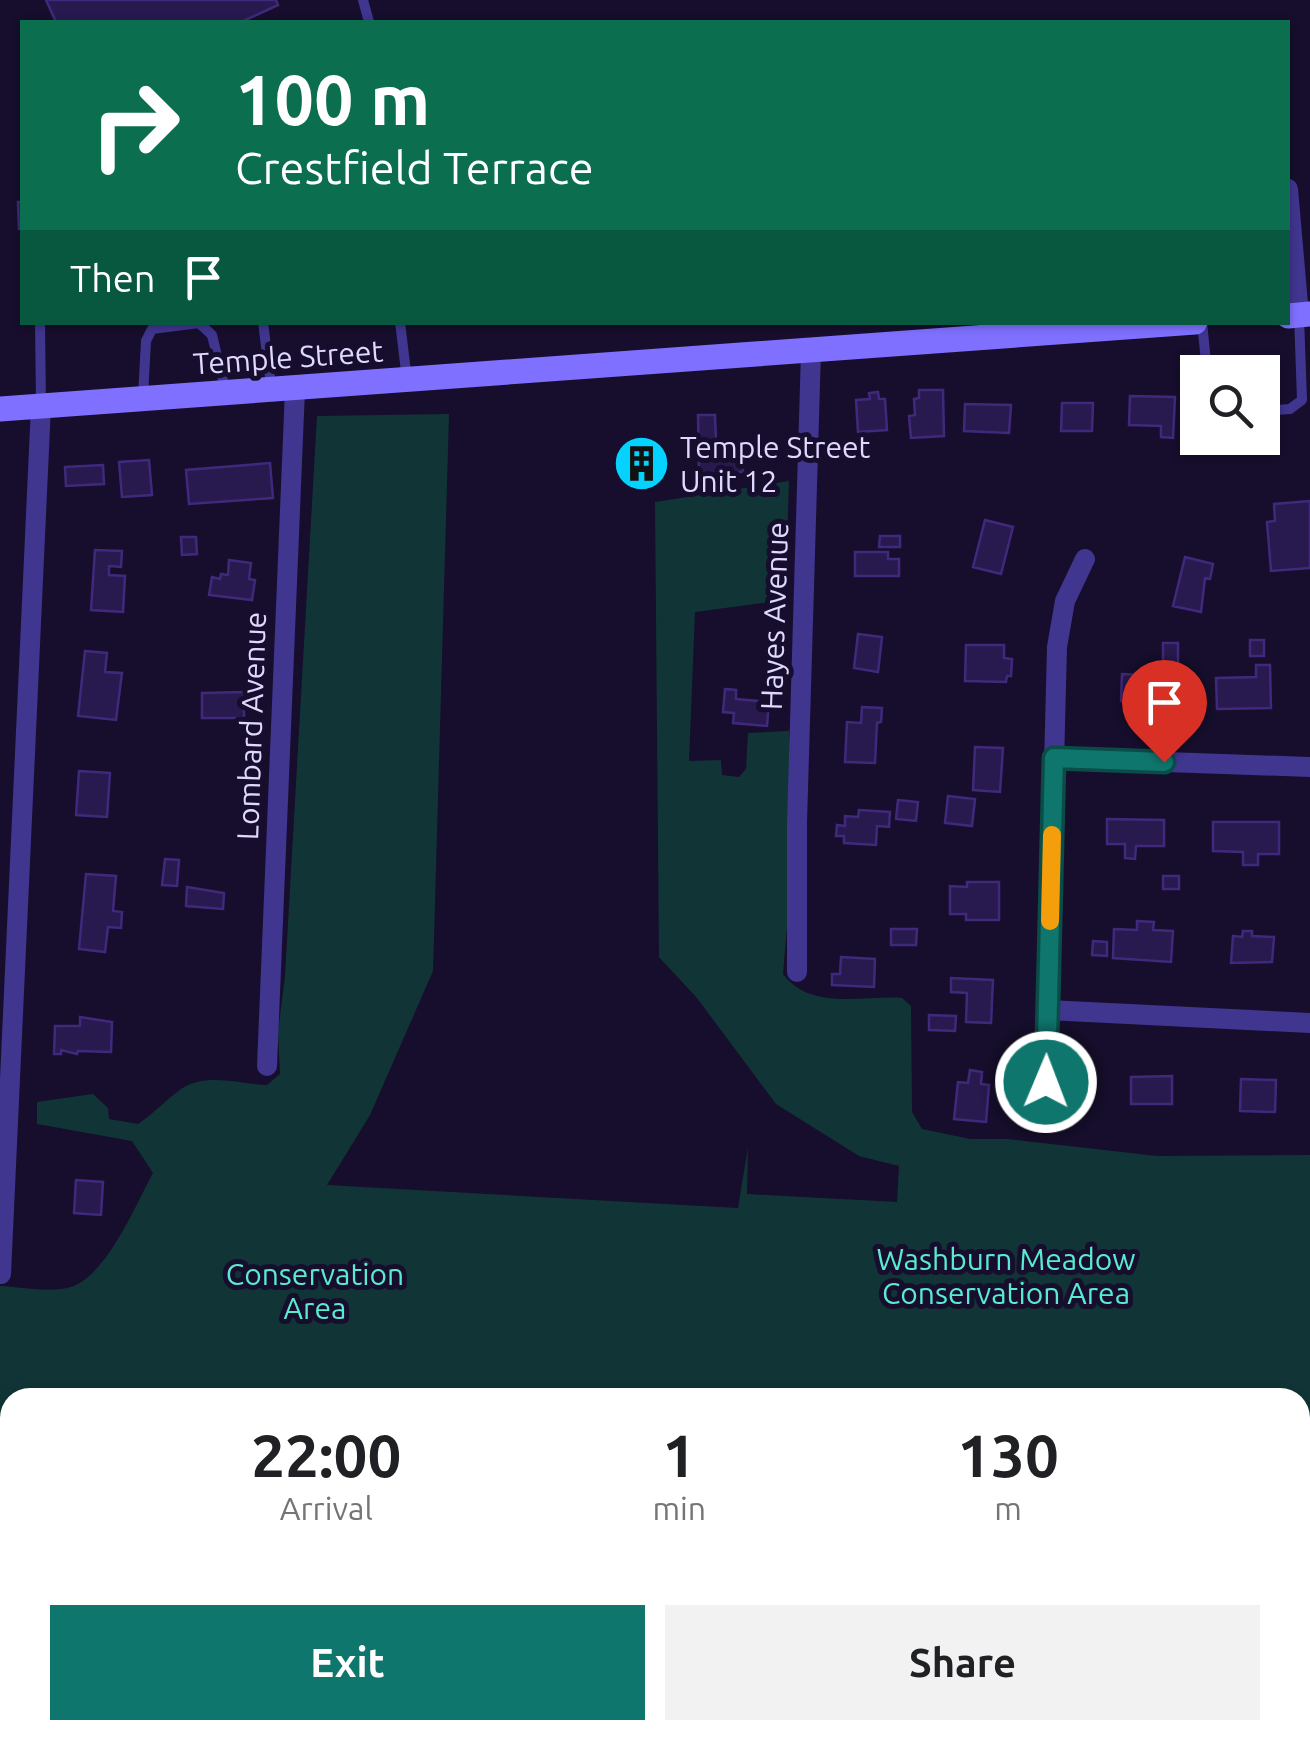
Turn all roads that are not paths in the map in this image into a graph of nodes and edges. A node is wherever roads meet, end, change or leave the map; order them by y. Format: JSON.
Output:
{"nodes":[{"id":1,"x":1290,"y":211,"type":"edge"},
{"id":2,"x":1299,"y":315,"type":"edge"},
{"id":3,"x":40,"y":325,"type":"edge"},
{"id":4,"x":183,"y":325,"type":"edge"},
{"id":5,"x":201,"y":325,"type":"edge"},
{"id":6,"x":264,"y":325,"type":"edge"},
{"id":7,"x":400,"y":325,"type":"edge"},
{"id":8,"x":1158,"y":325,"type":"edge"},
{"id":9,"x":1199,"y":325,"type":"edge"},
{"id":10,"x":811,"y":350,"type":"junction"},
{"id":11,"x":1204,"y":355,"type":"edge"},
{"id":12,"x":407,"y":380,"type":"junction"},
{"id":13,"x":283,"y":390,"type":"junction"},
{"id":14,"x":226,"y":394,"type":"junction"},
{"id":15,"x":144,"y":399,"type":"junction"},
{"id":16,"x":41,"y":406,"type":"junction"},
{"id":17,"x":0,"y":409,"type":"edge"},
{"id":18,"x":1280,"y":410,"type":"edge"},
{"id":19,"x":1086,"y":559,"type":"dead end"},
{"id":20,"x":1054,"y":758,"type":"junction"},
{"id":21,"x":1310,"y":767,"type":"edge"},
{"id":22,"x":797,"y":972,"type":"dead end"},
{"id":23,"x":1048,"y":1010,"type":"junction"},
{"id":24,"x":1310,"y":1023,"type":"edge"},
{"id":25,"x":267,"y":1066,"type":"dead end"},
{"id":26,"x":1045,"y":1118,"type":"dead end"},
{"id":27,"x":1,"y":1274,"type":"edge"}],
"edges":[{"from":1,"to":2,"type":"street"},
{"from":2,"to":18,"type":"lane"},
{"from":3,"to":16,"type":"lane"},
{"from":4,"to":15,"type":"lane"},
{"from":5,"to":14,"type":"lane"},
{"from":6,"to":13,"type":"lane"},
{"from":7,"to":12,"type":"lane"},
{"from":8,"to":10,"type":"main road","name":"Temple Street"},
{"from":9,"to":11,"type":"lane"},
{"from":10,"to":12,"type":"main road","name":"Temple Street"},
{"from":10,"to":22,"type":"street","name":"Hayes Avenue"},
{"from":12,"to":13,"type":"main road","name":"Temple Street"},
{"from":13,"to":14,"type":"main road","name":"Temple Street"},
{"from":13,"to":25,"type":"street","name":"Lombard Avenue"},
{"from":14,"to":15,"type":"main road","name":"Temple Street"},
{"from":15,"to":16,"type":"main road","name":"Temple Street"},
{"from":16,"to":17,"type":"main road","name":"Temple Street"},
{"from":16,"to":27,"type":"street"},
{"from":19,"to":20,"type":"street"},
{"from":20,"to":21,"type":"street"},
{"from":20,"to":23,"type":"street"},
{"from":23,"to":24,"type":"street"},
{"from":23,"to":26,"type":"street"}]}
